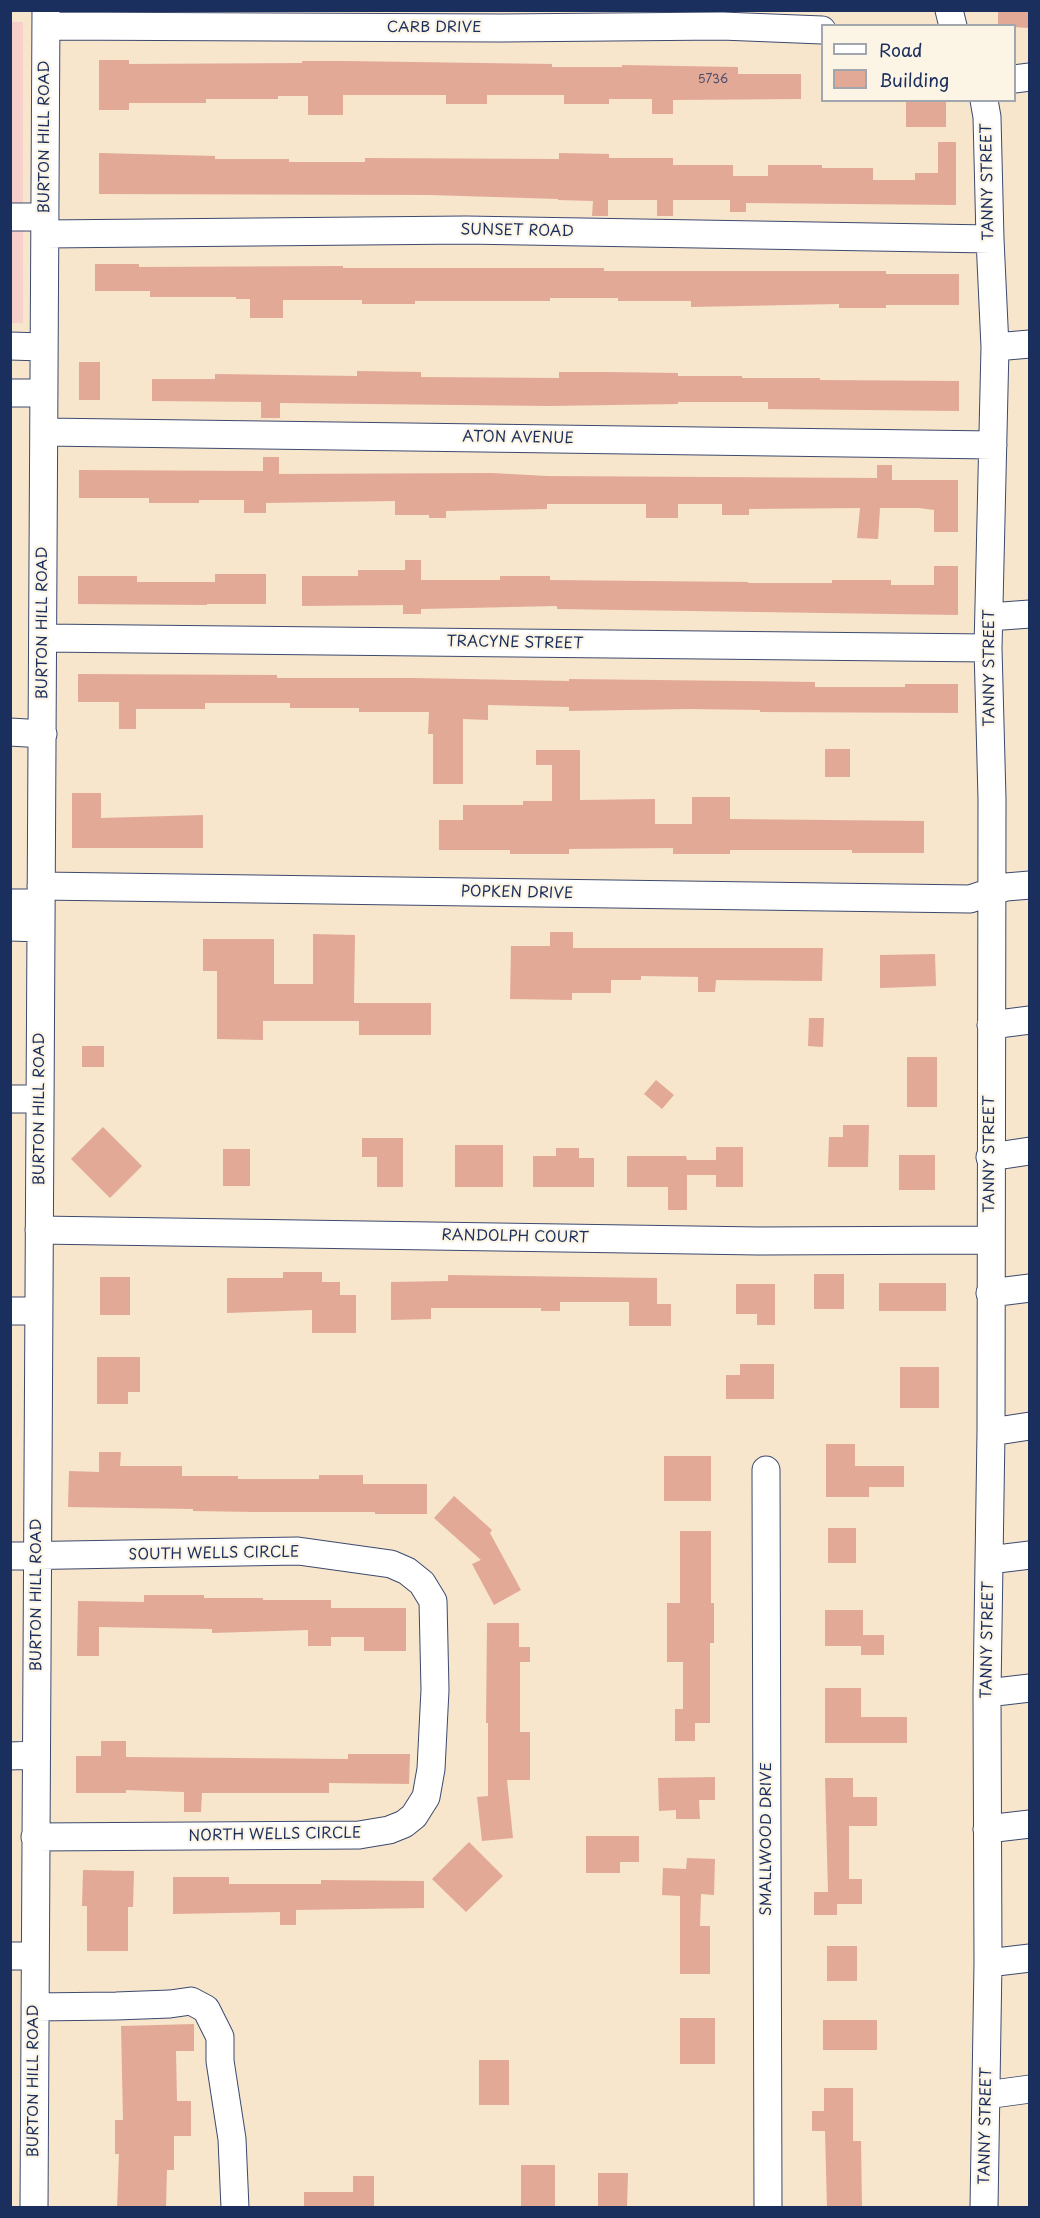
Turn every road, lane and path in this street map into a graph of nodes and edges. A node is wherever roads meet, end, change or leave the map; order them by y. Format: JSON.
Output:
{"nodes":[{"id":1,"x":46,"y":18,"type":"edge"},
{"id":2,"x":821,"y":30,"type":"edge"},
{"id":3,"x":984,"y":102,"type":"edge"},
{"id":4,"x":10,"y":217,"type":"edge"},
{"id":5,"x":45,"y":226,"type":"junction"},
{"id":6,"x":990,"y":239,"type":"junction"},
{"id":7,"x":1029,"y":344,"type":"edge"},
{"id":8,"x":10,"y":346,"type":"edge"},
{"id":9,"x":43,"y":347,"type":"junction"},
{"id":10,"x":995,"y":347,"type":"junction"},
{"id":11,"x":10,"y":393,"type":"edge"},
{"id":12,"x":44,"y":393,"type":"junction"},
{"id":13,"x":44,"y":432,"type":"junction"},
{"id":14,"x":993,"y":445,"type":"junction"},
{"id":15,"x":1029,"y":614,"type":"edge"},
{"id":16,"x":989,"y":617,"type":"junction"},
{"id":17,"x":43,"y":638,"type":"junction"},
{"id":18,"x":988,"y":648,"type":"junction"},
{"id":19,"x":10,"y":732,"type":"edge"},
{"id":20,"x":43,"y":734,"type":"junction"},
{"id":21,"x":1029,"y":885,"type":"edge"},
{"id":22,"x":992,"y":892,"type":"junction"},
{"id":23,"x":10,"y":903,"type":"edge"},
{"id":24,"x":41,"y":906,"type":"junction"},
{"id":25,"x":10,"y":927,"type":"edge"},
{"id":26,"x":1029,"y":1020,"type":"edge"},
{"id":27,"x":991,"y":1025,"type":"junction"},
{"id":28,"x":10,"y":1099,"type":"edge"},
{"id":29,"x":40,"y":1099,"type":"junction"},
{"id":30,"x":1029,"y":1151,"type":"edge"},
{"id":31,"x":990,"y":1157,"type":"junction"},
{"id":32,"x":39,"y":1230,"type":"junction"},
{"id":33,"x":990,"y":1240,"type":"junction"},
{"id":34,"x":1029,"y":1288,"type":"edge"},
{"id":35,"x":990,"y":1293,"type":"junction"},
{"id":36,"x":10,"y":1311,"type":"edge"},
{"id":37,"x":38,"y":1311,"type":"junction"},
{"id":38,"x":1029,"y":1426,"type":"edge"},
{"id":39,"x":992,"y":1432,"type":"junction"},
{"id":40,"x":766,"y":1470,"type":"dead end"},
{"id":41,"x":1029,"y":1555,"type":"edge"},
{"id":42,"x":10,"y":1556,"type":"edge"},
{"id":43,"x":37,"y":1557,"type":"junction"},
{"id":44,"x":989,"y":1560,"type":"junction"},
{"id":45,"x":391,"y":1564,"type":"joint"},
{"id":46,"x":1029,"y":1688,"type":"edge"},
{"id":47,"x":987,"y":1693,"type":"junction"},
{"id":48,"x":23,"y":1756,"type":"edge"},
{"id":49,"x":1029,"y":1824,"type":"edge"},
{"id":50,"x":987,"y":1829,"type":"junction"},
{"id":51,"x":35,"y":1837,"type":"junction"},
{"id":52,"x":23,"y":1956,"type":"edge"},
{"id":53,"x":1029,"y":1958,"type":"edge"},
{"id":54,"x":988,"y":1964,"type":"junction"},
{"id":55,"x":35,"y":2007,"type":"junction"},
{"id":56,"x":1029,"y":2089,"type":"edge"},
{"id":57,"x":986,"y":2095,"type":"junction"},
{"id":58,"x":33,"y":2208,"type":"edge"},
{"id":59,"x":235,"y":2208,"type":"edge"},
{"id":60,"x":768,"y":2208,"type":"edge"},
{"id":61,"x":984,"y":2208,"type":"edge"}],
"edges":[{"from":1,"to":2,"type":"street","name":"CARB DRIVE"},
{"from":1,"to":5,"type":"street","name":"BURTON HILL ROAD"},
{"from":3,"to":6,"type":"street","name":"TANNY STREET"},
{"from":4,"to":5,"type":"street","name":"SUNSET ROAD"},
{"from":5,"to":6,"type":"street","name":"SUNSET ROAD"},
{"from":5,"to":9,"type":"street","name":"BURTON HILL ROAD"},
{"from":6,"to":10,"type":"street","name":"TANNY STREET"},
{"from":7,"to":10,"type":"street"},
{"from":8,"to":9,"type":"street"},
{"from":9,"to":12,"type":"street","name":"BURTON HILL ROAD"},
{"from":10,"to":14,"type":"street","name":"TANNY STREET"},
{"from":11,"to":12,"type":"street"},
{"from":12,"to":13,"type":"street","name":"BURTON HILL ROAD"},
{"from":13,"to":14,"type":"street","name":"ATON AVENUE"},
{"from":13,"to":17,"type":"street","name":"BURTON HILL ROAD"},
{"from":14,"to":16,"type":"street","name":"TANNY STREET"},
{"from":15,"to":16,"type":"street"},
{"from":16,"to":18,"type":"street","name":"TANNY STREET"},
{"from":17,"to":18,"type":"street","name":"TRACYNE STREET"},
{"from":17,"to":20,"type":"street","name":"BURTON HILL ROAD"},
{"from":18,"to":22,"type":"street","name":"TANNY STREET"},
{"from":19,"to":20,"type":"street"},
{"from":20,"to":24,"type":"street","name":"BURTON HILL ROAD"},
{"from":21,"to":22,"type":"street","name":"POPKEN DRIVE"},
{"from":22,"to":24,"type":"street","name":"POPKEN DRIVE"},
{"from":22,"to":27,"type":"street","name":"TANNY STREET"},
{"from":23,"to":24,"type":"street"},
{"from":24,"to":25,"type":"street"},
{"from":24,"to":29,"type":"street","name":"BURTON HILL ROAD"},
{"from":26,"to":27,"type":"street"},
{"from":27,"to":31,"type":"street","name":"TANNY STREET"},
{"from":28,"to":29,"type":"street"},
{"from":29,"to":32,"type":"street","name":"BURTON HILL ROAD"},
{"from":30,"to":31,"type":"street"},
{"from":31,"to":33,"type":"street","name":"TANNY STREET"},
{"from":32,"to":33,"type":"street","name":"RANDOLPH COURT"},
{"from":32,"to":37,"type":"street","name":"BURTON HILL ROAD"},
{"from":33,"to":35,"type":"street","name":"TANNY STREET"},
{"from":34,"to":35,"type":"street"},
{"from":35,"to":39,"type":"street","name":"TANNY STREET"},
{"from":36,"to":37,"type":"street"},
{"from":37,"to":43,"type":"street","name":"BURTON HILL ROAD"},
{"from":38,"to":39,"type":"street"},
{"from":39,"to":44,"type":"street","name":"TANNY STREET"},
{"from":40,"to":60,"type":"street","name":"SMALLWOOD DRIVE"},
{"from":41,"to":44,"type":"street"},
{"from":42,"to":43,"type":"street","name":"SOUTH WELLS CIRCLE"},
{"from":43,"to":45,"type":"street","name":"SOUTH WELLS CIRCLE"},
{"from":43,"to":48,"type":"street","name":"BURTON HILL ROAD"},
{"from":44,"to":47,"type":"street","name":"TANNY STREET"},
{"from":45,"to":51,"type":"street","name":"NORTH WELLS CIRCLE"},
{"from":46,"to":47,"type":"street"},
{"from":47,"to":50,"type":"street","name":"TANNY STREET"},
{"from":48,"to":51,"type":"street","name":"BURTON HILL ROAD"},
{"from":49,"to":50,"type":"street"},
{"from":50,"to":54,"type":"street","name":"TANNY STREET"},
{"from":51,"to":52,"type":"street","name":"BURTON HILL ROAD"},
{"from":52,"to":55,"type":"street","name":"BURTON HILL ROAD"},
{"from":53,"to":54,"type":"street"},
{"from":54,"to":57,"type":"street","name":"TANNY STREET"},
{"from":55,"to":58,"type":"street","name":"BURTON HILL ROAD"},
{"from":55,"to":59,"type":"street"},
{"from":56,"to":57,"type":"street"},
{"from":57,"to":61,"type":"street","name":"TANNY STREET"}]}
